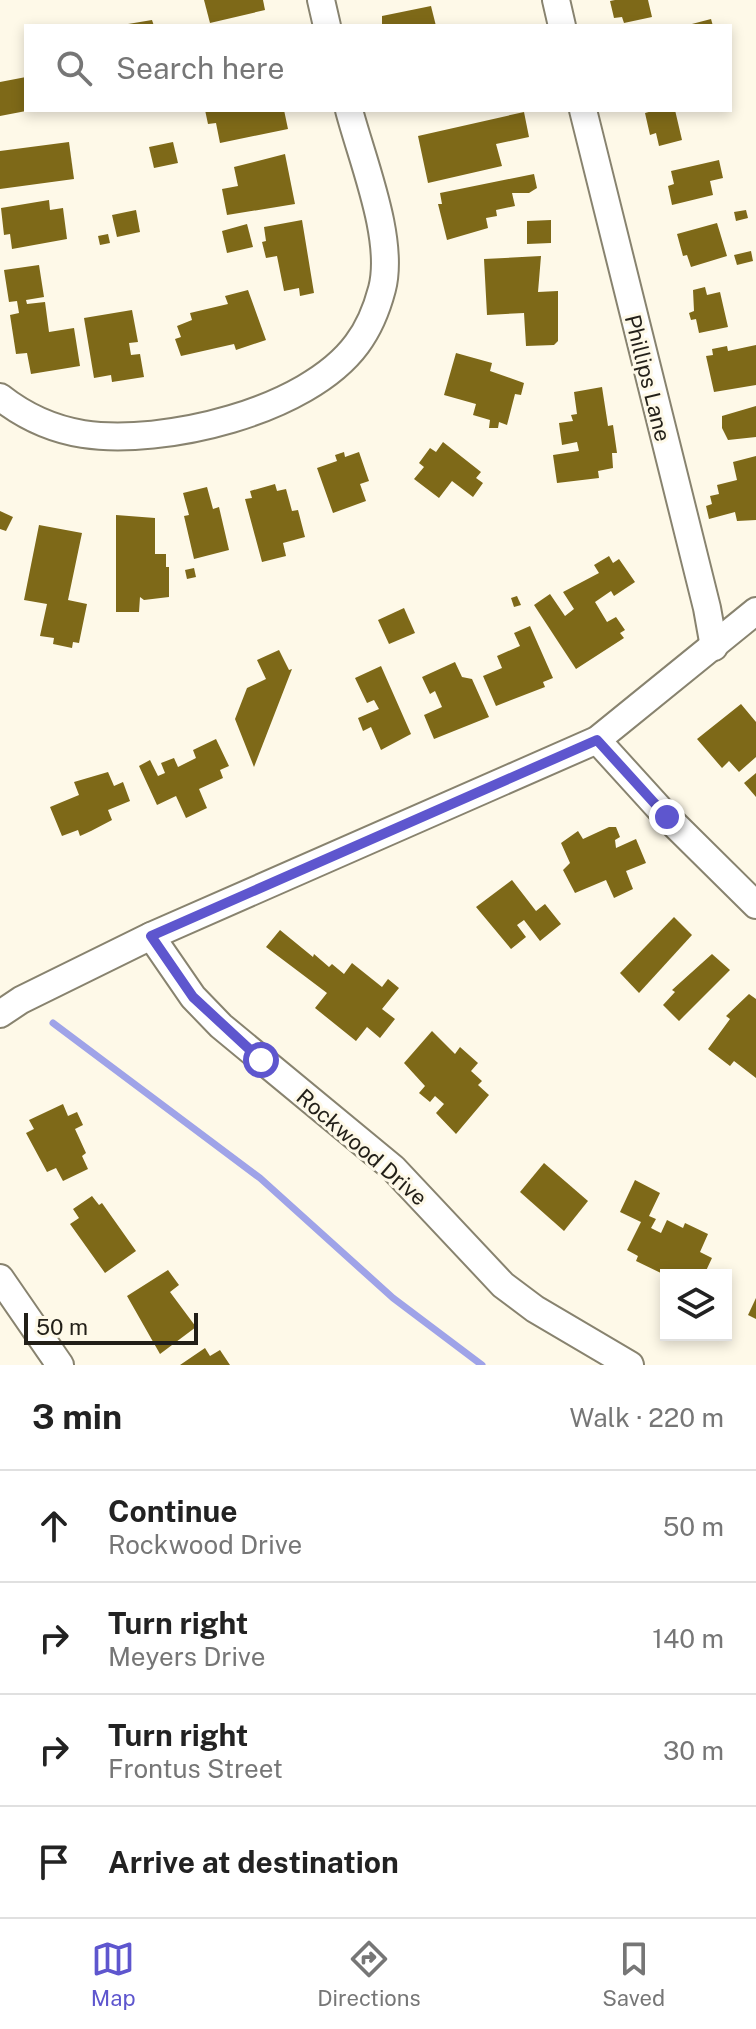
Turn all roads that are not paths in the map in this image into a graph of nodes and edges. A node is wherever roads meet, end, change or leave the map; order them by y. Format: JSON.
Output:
{"nodes":[{"id":1,"x":321,"y":0,"type":"edge"},
{"id":2,"x":556,"y":0,"type":"edge"},
{"id":3,"x":327,"y":24,"type":"edge"},
{"id":4,"x":562,"y":24,"type":"edge"},
{"id":5,"x":350,"y":112,"type":"edge"},
{"id":6,"x":583,"y":112,"type":"edge"},
{"id":7,"x":0,"y":397,"type":"edge"},
{"id":8,"x":756,"y":611,"type":"edge"},
{"id":9,"x":714,"y":647,"type":"junction"},
{"id":10,"x":597,"y":740,"type":"junction"},
{"id":11,"x":756,"y":905,"type":"edge"},
{"id":12,"x":151,"y":936,"type":"junction"},
{"id":13,"x":0,"y":1014,"type":"edge"},
{"id":14,"x":0,"y":1278,"type":"edge"},
{"id":15,"x":60,"y":1365,"type":"edge"},
{"id":16,"x":630,"y":1365,"type":"edge"}],
"edges":[{"from":1,"to":3,"type":"street"},
{"from":2,"to":4,"type":"street"},
{"from":5,"to":7,"type":"street"},
{"from":6,"to":9,"type":"street","name":"Phillips Lane"},
{"from":8,"to":9,"type":"street"},
{"from":9,"to":10,"type":"street"},
{"from":10,"to":11,"type":"street"},
{"from":10,"to":12,"type":"street"},
{"from":12,"to":13,"type":"street"},
{"from":12,"to":16,"type":"street","name":"Rockwood Drive"},
{"from":14,"to":15,"type":"street"}]}
